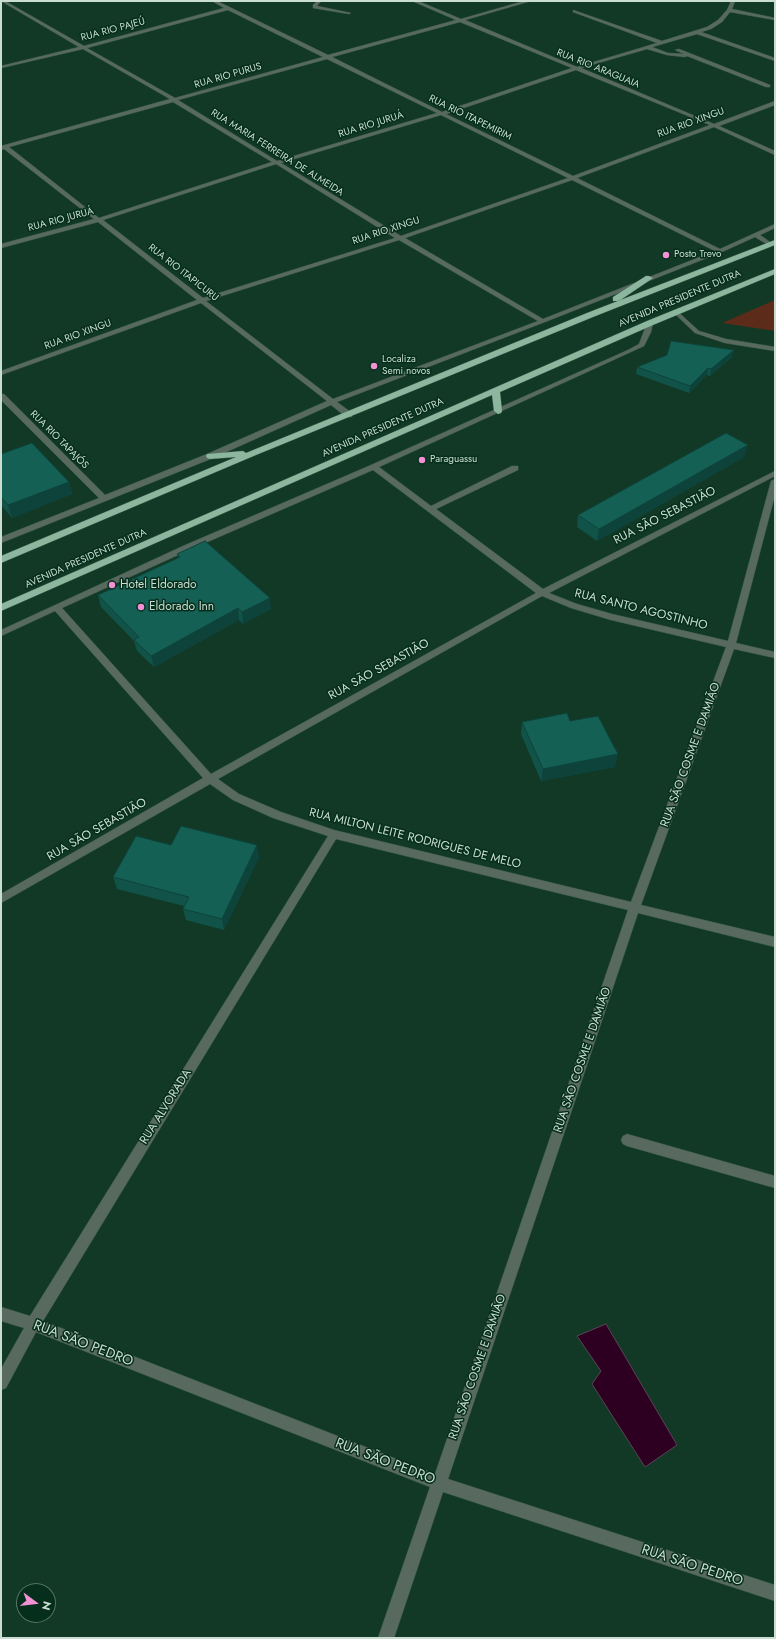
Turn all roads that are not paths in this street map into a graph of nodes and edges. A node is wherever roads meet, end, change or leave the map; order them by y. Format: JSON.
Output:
{"nodes":[{"id":1,"x":2,"y":1,"type":"edge"},
{"id":2,"x":214,"y":1,"type":"edge"},
{"id":3,"x":319,"y":1,"type":"edge"},
{"id":4,"x":414,"y":1,"type":"edge"},
{"id":5,"x":529,"y":1,"type":"edge"},
{"id":6,"x":733,"y":1,"type":"edge"},
{"id":7,"x":229,"y":8,"type":"junction"},
{"id":8,"x":729,"y":10,"type":"junction"},
{"id":9,"x":575,"y":12,"type":"dead end"},
{"id":10,"x":349,"y":13,"type":"dead end"},
{"id":11,"x":775,"y":18,"type":"edge"},
{"id":12,"x":459,"y":21,"type":"junction"},
{"id":13,"x":696,"y":32,"type":"junction"},
{"id":14,"x":660,"y":42,"type":"junction"},
{"id":15,"x":647,"y":47,"type":"junction"},
{"id":16,"x":82,"y":48,"type":"junction"},
{"id":17,"x":677,"y":50,"type":"dead end"},
{"id":18,"x":691,"y":56,"type":"junction"},
{"id":19,"x":328,"y":57,"type":"junction"},
{"id":20,"x":775,"y":60,"type":"edge"},
{"id":21,"x":1,"y":67,"type":"edge"},
{"id":22,"x":574,"y":69,"type":"junction"},
{"id":23,"x":768,"y":86,"type":"dead end"},
{"id":24,"x":176,"y":101,"type":"junction"},
{"id":25,"x":775,"y":103,"type":"edge"},
{"id":26,"x":440,"y":114,"type":"junction"},
{"id":27,"x":712,"y":125,"type":"junction"},
{"id":28,"x":3,"y":148,"type":"edge"},
{"id":29,"x":775,"y":153,"type":"edge"},
{"id":30,"x":275,"y":163,"type":"junction"},
{"id":31,"x":573,"y":178,"type":"junction"},
{"id":32,"x":98,"y":220,"type":"junction"},
{"id":33,"x":775,"y":226,"type":"edge"},
{"id":34,"x":754,"y":235,"type":"junction"},
{"id":35,"x":400,"y":238,"type":"junction"},
{"id":36,"x":773,"y":243,"type":"edge"},
{"id":37,"x":1,"y":246,"type":"edge"},
{"id":38,"x":720,"y":251,"type":"junction"},
{"id":39,"x":775,"y":271,"type":"edge"},
{"id":40,"x":649,"y":278,"type":"junction"},
{"id":41,"x":202,"y":300,"type":"junction"},
{"id":42,"x":676,"y":312,"type":"junction"},
{"id":43,"x":590,"y":315,"type":"junction"},
{"id":44,"x":543,"y":321,"type":"junction"},
{"id":45,"x":650,"y":323,"type":"junction"},
{"id":46,"x":775,"y":349,"type":"edge"},
{"id":47,"x":1,"y":373,"type":"edge"},
{"id":48,"x":496,"y":390,"type":"junction"},
{"id":49,"x":1,"y":396,"type":"edge"},
{"id":50,"x":333,"y":401,"type":"junction"},
{"id":51,"x":498,"y":411,"type":"junction"},
{"id":52,"x":349,"y":415,"type":"junction"},
{"id":53,"x":253,"y":453,"type":"junction"},
{"id":54,"x":210,"y":456,"type":"junction"},
{"id":55,"x":374,"y":468,"type":"junction"},
{"id":56,"x":515,"y":468,"type":"dead end"},
{"id":57,"x":775,"y":473,"type":"edge"},
{"id":58,"x":775,"y":482,"type":"edge"},
{"id":59,"x":103,"y":498,"type":"junction"},
{"id":60,"x":430,"y":509,"type":"junction"},
{"id":61,"x":1,"y":540,"type":"edge"},
{"id":62,"x":1,"y":560,"type":"edge"},
{"id":63,"x":542,"y":593,"type":"junction"},
{"id":64,"x":1,"y":608,"type":"edge"},
{"id":65,"x":56,"y":608,"type":"junction"},
{"id":66,"x":1,"y":633,"type":"edge"},
{"id":67,"x":731,"y":645,"type":"junction"},
{"id":68,"x":775,"y":655,"type":"edge"},
{"id":69,"x":210,"y":779,"type":"junction"},
{"id":70,"x":334,"y":834,"type":"junction"},
{"id":71,"x":1,"y":899,"type":"edge"},
{"id":72,"x":635,"y":907,"type":"junction"},
{"id":73,"x":775,"y":942,"type":"edge"},
{"id":74,"x":627,"y":1140,"type":"dead end"},
{"id":75,"x":775,"y":1182,"type":"edge"},
{"id":76,"x":1,"y":1314,"type":"edge"},
{"id":77,"x":33,"y":1324,"type":"junction"},
{"id":78,"x":1,"y":1383,"type":"edge"},
{"id":79,"x":439,"y":1483,"type":"junction"},
{"id":80,"x":775,"y":1594,"type":"edge"},
{"id":81,"x":386,"y":1638,"type":"edge"}],
"edges":[{"from":1,"to":16,"type":"street","name":"RUA MARIA FERREIRA DE ALMEIDA"},
{"from":2,"to":7,"type":"street","name":"RUA RIO ITAPEMIRIM"},
{"from":3,"to":10,"type":"street"},
{"from":4,"to":12,"type":"street","name":"RUA RIO ARAGUAIA"},
{"from":5,"to":12,"type":"street","name":"RUA RIO PURUS"},
{"from":6,"to":8,"type":"street","name":"RUA RIO JURUÁ"},
{"from":7,"to":16,"type":"street","name":"RUA RIO PAJEÚ"},
{"from":7,"to":19,"type":"street","name":"RUA RIO ITAPEMIRIM"},
{"from":8,"to":11,"type":"street"},
{"from":8,"to":13,"type":"street","name":"RUA RIO JURUÁ"},
{"from":9,"to":14,"type":"street"},
{"from":12,"to":19,"type":"street","name":"RUA RIO PURUS"},
{"from":12,"to":22,"type":"street","name":"RUA RIO ARAGUAIA"},
{"from":13,"to":14,"type":"street","name":"RUA RIO JURUÁ"},
{"from":13,"to":20,"type":"street"},
{"from":14,"to":15,"type":"street","name":"RUA RIO JURUÁ"},
{"from":15,"to":18,"type":"street"},
{"from":15,"to":22,"type":"street","name":"RUA RIO JURUÁ"},
{"from":16,"to":21,"type":"street","name":"RUA RIO PAJEÚ"},
{"from":16,"to":24,"type":"street","name":"RUA MARIA FERREIRA DE ALMEIDA"},
{"from":17,"to":18,"type":"street"},
{"from":18,"to":23,"type":"street"},
{"from":19,"to":24,"type":"street","name":"RUA RIO PURUS"},
{"from":19,"to":26,"type":"street","name":"RUA RIO ITAPEMIRIM"},
{"from":22,"to":26,"type":"street","name":"RUA RIO JURUÁ"},
{"from":22,"to":27,"type":"street","name":"RUA RIO ARAGUAIA"},
{"from":24,"to":28,"type":"street","name":"RUA RIO PURUS"},
{"from":24,"to":30,"type":"street","name":"RUA MARIA FERREIRA DE ALMEIDA"},
{"from":25,"to":27,"type":"street","name":"RUA RIO XINGU"},
{"from":26,"to":30,"type":"street","name":"RUA RIO JURUÁ"},
{"from":26,"to":31,"type":"street","name":"RUA RIO ITAPEMIRIM"},
{"from":27,"to":29,"type":"street","name":"RUA RIO ARAGUAIA"},
{"from":27,"to":31,"type":"street","name":"RUA RIO XINGU"},
{"from":28,"to":32,"type":"street","name":"RUA RIO ITAPICURU"},
{"from":30,"to":32,"type":"street","name":"RUA RIO JURUÁ"},
{"from":30,"to":35,"type":"street","name":"RUA MARIA FERREIRA DE ALMEIDA"},
{"from":31,"to":35,"type":"street","name":"RUA RIO XINGU"},
{"from":31,"to":38,"type":"street","name":"RUA RIO ITAPEMIRIM"},
{"from":32,"to":37,"type":"street","name":"RUA RIO JURUÁ"},
{"from":32,"to":41,"type":"street","name":"RUA RIO ITAPICURU"},
{"from":33,"to":34,"type":"street"},
{"from":34,"to":36,"type":"street"},
{"from":34,"to":38,"type":"street"},
{"from":35,"to":41,"type":"street","name":"RUA RIO XINGU"},
{"from":35,"to":44,"type":"street","name":"RUA MARIA FERREIRA DE ALMEIDA"},
{"from":36,"to":43,"type":"highway","name":"AVENIDA PRESIDENTE DUTRA"},
{"from":38,"to":40,"type":"street"},
{"from":39,"to":42,"type":"highway","name":"AVENIDA PRESIDENTE DUTRA"},
{"from":40,"to":43,"type":"highway"},
{"from":40,"to":44,"type":"street"},
{"from":41,"to":47,"type":"street","name":"RUA RIO XINGU"},
{"from":41,"to":50,"type":"street","name":"RUA RIO ITAPICURU"},
{"from":42,"to":45,"type":"highway","name":"AVENIDA PRESIDENTE DUTRA"},
{"from":42,"to":46,"type":"street"},
{"from":43,"to":52,"type":"highway","name":"AVENIDA PRESIDENTE DUTRA"},
{"from":44,"to":50,"type":"street"},
{"from":45,"to":48,"type":"highway","name":"AVENIDA PRESIDENTE DUTRA"},
{"from":45,"to":51,"type":"street"},
{"from":48,"to":51,"type":"highway"},
{"from":48,"to":64,"type":"highway","name":"AVENIDA PRESIDENTE DUTRA"},
{"from":49,"to":59,"type":"street","name":"RUA RIO TAPAJÓS"},
{"from":50,"to":52,"type":"street","name":"RUA RIO ITAPICURU"},
{"from":50,"to":54,"type":"street"},
{"from":51,"to":55,"type":"street"},
{"from":52,"to":53,"type":"highway","name":"AVENIDA PRESIDENTE DUTRA"},
{"from":53,"to":54,"type":"highway"},
{"from":53,"to":62,"type":"highway","name":"AVENIDA PRESIDENTE DUTRA"},
{"from":54,"to":59,"type":"street"},
{"from":55,"to":60,"type":"street","name":"RUA SANTO AGOSTINHO"},
{"from":55,"to":65,"type":"street"},
{"from":56,"to":60,"type":"street"},
{"from":57,"to":63,"type":"street","name":"RUA SÃO SEBASTIÃO"},
{"from":58,"to":67,"type":"street","name":"RUA SÃO COSME E DAMIÃO"},
{"from":59,"to":61,"type":"street"},
{"from":60,"to":63,"type":"street","name":"RUA SANTO AGOSTINHO"},
{"from":63,"to":67,"type":"street","name":"RUA SANTO AGOSTINHO"},
{"from":63,"to":69,"type":"street","name":"RUA SÃO SEBASTIÃO"},
{"from":65,"to":66,"type":"street"},
{"from":65,"to":69,"type":"street","name":"RUA MILTON LEITE RODRIGUES DE MELO"},
{"from":67,"to":68,"type":"street","name":"RUA SANTO AGOSTINHO"},
{"from":67,"to":72,"type":"street","name":"RUA SÃO COSME E DAMIÃO"},
{"from":69,"to":70,"type":"street","name":"RUA MILTON LEITE RODRIGUES DE MELO"},
{"from":69,"to":71,"type":"street","name":"RUA SÃO SEBASTIÃO"},
{"from":70,"to":72,"type":"street","name":"RUA MILTON LEITE RODRIGUES DE MELO"},
{"from":70,"to":77,"type":"street","name":"RUA ALVORADA"},
{"from":72,"to":73,"type":"street","name":"RUA MILTON LEITE RODRIGUES DE MELO"},
{"from":72,"to":79,"type":"street","name":"RUA SÃO COSME E DAMIÃO"},
{"from":74,"to":75,"type":"street"},
{"from":76,"to":77,"type":"street","name":"RUA SÃO PEDRO"},
{"from":77,"to":78,"type":"street","name":"RUA ALVORADA"},
{"from":77,"to":79,"type":"street","name":"RUA SÃO PEDRO"},
{"from":79,"to":80,"type":"street","name":"RUA SÃO PEDRO"},
{"from":79,"to":81,"type":"street","name":"RUA SÃO COSME E DAMIÃO"}]}
